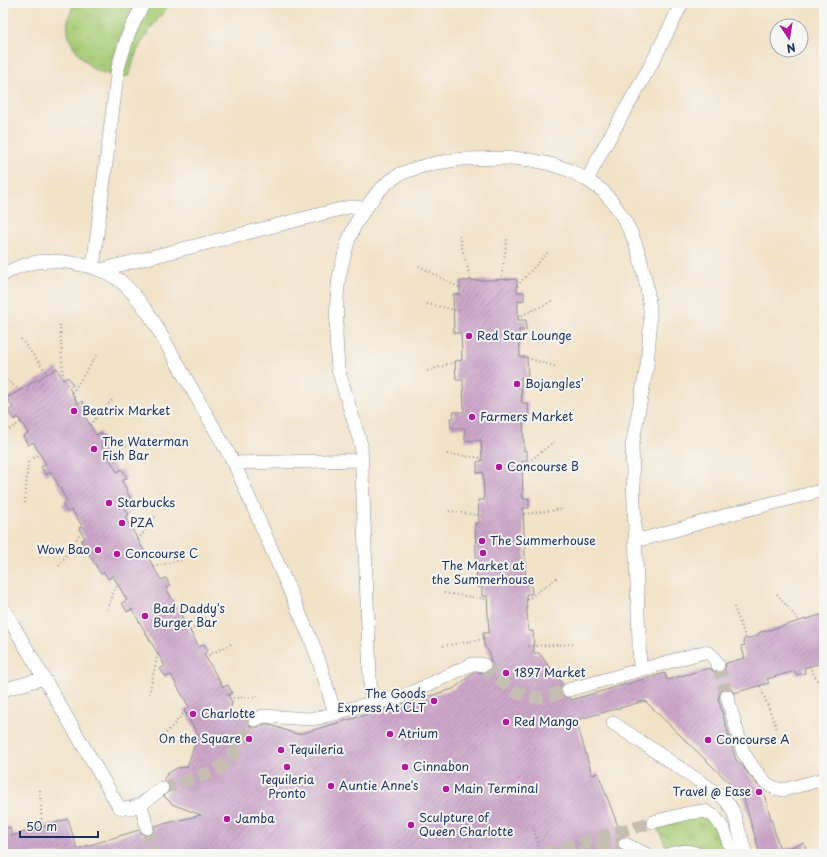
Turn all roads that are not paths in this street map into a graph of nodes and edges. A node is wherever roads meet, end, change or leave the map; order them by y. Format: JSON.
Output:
{"nodes":[{"id":1,"x":144,"y":3,"type":"edge"},
{"id":2,"x":682,"y":3,"type":"edge"},
{"id":3,"x":588,"y":180,"type":"junction"},
{"id":4,"x":365,"y":209,"type":"junction"},
{"id":5,"x":97,"y":269,"type":"junction"},
{"id":6,"x":3,"y":275,"type":"edge"},
{"id":7,"x":362,"y":460,"type":"junction"},
{"id":8,"x":234,"y":463,"type":"junction"},
{"id":9,"x":824,"y":490,"type":"edge"},
{"id":10,"x":635,"y":540,"type":"junction"},
{"id":11,"x":3,"y":608,"type":"edge"},
{"id":12,"x":484,"y":665,"type":"dead end"},
{"id":13,"x":718,"y":666,"type":"tunnel mouth"},
{"id":14,"x":640,"y":669,"type":"junction"},
{"id":15,"x":44,"y":678,"type":"junction"},
{"id":16,"x":3,"y":690,"type":"edge"},
{"id":17,"x":568,"y":690,"type":"tunnel mouth"},
{"id":18,"x":726,"y":696,"type":"tunnel mouth"},
{"id":19,"x":371,"y":703,"type":"junction"},
{"id":20,"x":335,"y":714,"type":"junction"},
{"id":21,"x":255,"y":720,"type":"dead end"},
{"id":22,"x":613,"y":723,"type":"dead end"},
{"id":23,"x":824,"y":779,"type":"edge"},
{"id":24,"x":162,"y":788,"type":"tunnel mouth"},
{"id":25,"x":141,"y":804,"type":"junction"},
{"id":26,"x":653,"y":822,"type":"tunnel mouth"},
{"id":27,"x":146,"y":828,"type":"tunnel mouth"},
{"id":28,"x":625,"y":844,"type":"tunnel mouth"},
{"id":29,"x":646,"y":854,"type":"edge"},
{"id":30,"x":670,"y":854,"type":"edge"},
{"id":31,"x":698,"y":854,"type":"edge"},
{"id":32,"x":733,"y":854,"type":"edge"},
{"id":33,"x":746,"y":854,"type":"edge"}],
"edges":[{"from":1,"to":5,"type":"lane"},
{"from":2,"to":3,"type":"lane"},
{"from":3,"to":4,"type":"lane"},
{"from":3,"to":10,"type":"lane"},
{"from":4,"to":5,"type":"lane"},
{"from":4,"to":7,"type":"lane"},
{"from":5,"to":6,"type":"lane"},
{"from":5,"to":8,"type":"lane"},
{"from":7,"to":8,"type":"lane"},
{"from":7,"to":19,"type":"lane"},
{"from":8,"to":20,"type":"lane"},
{"from":9,"to":10,"type":"lane"},
{"from":10,"to":14,"type":"lane"},
{"from":11,"to":15,"type":"lane"},
{"from":12,"to":19,"type":"lane"},
{"from":13,"to":14,"type":"lane"},
{"from":14,"to":17,"type":"lane"},
{"from":15,"to":16,"type":"lane"},
{"from":15,"to":25,"type":"lane"},
{"from":18,"to":23,"type":"lane"},
{"from":19,"to":20,"type":"lane"},
{"from":20,"to":21,"type":"lane"},
{"from":22,"to":33,"type":"lane"},
{"from":24,"to":25,"type":"lane"},
{"from":25,"to":27,"type":"lane"},
{"from":26,"to":32,"type":"lane"},
{"from":28,"to":29,"type":"lane"},
{"from":30,"to":31,"type":"lane"}]}
